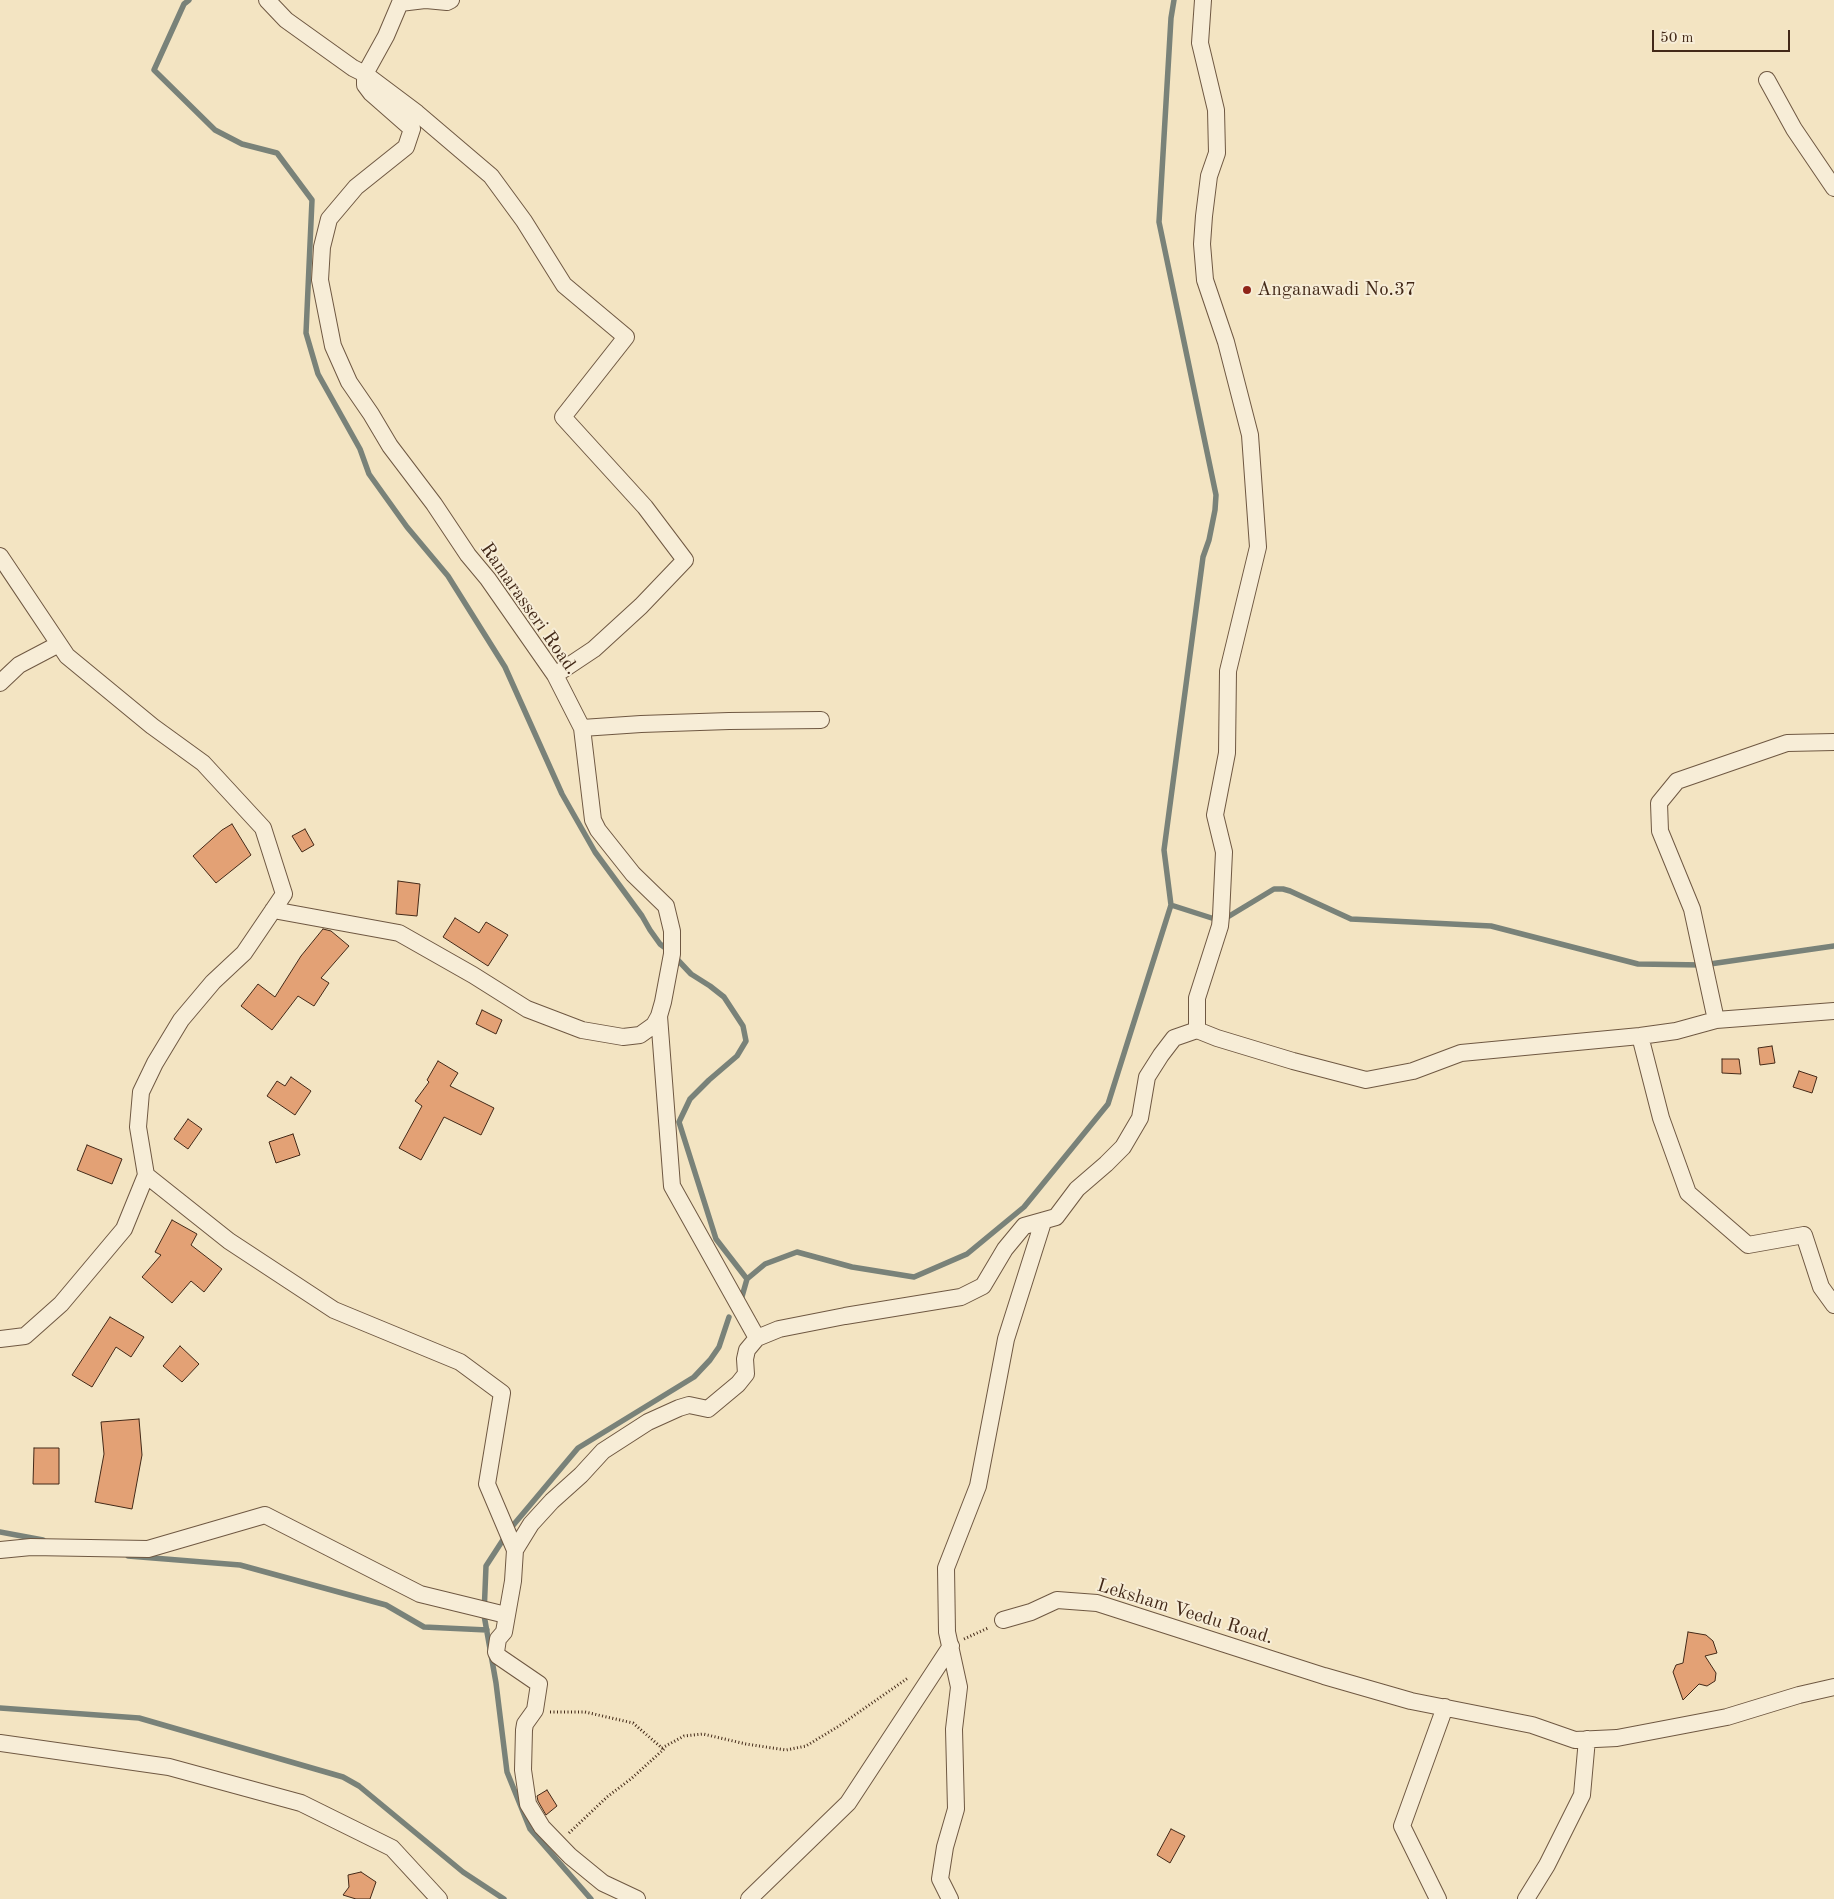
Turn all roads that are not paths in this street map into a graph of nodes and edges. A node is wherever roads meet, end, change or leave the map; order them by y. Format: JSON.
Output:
{"nodes":[{"id":1,"x":267,"y":0,"type":"edge"},
{"id":2,"x":426,"y":0,"type":"edge"},
{"id":3,"x":451,"y":0,"type":"edge"},
{"id":4,"x":1203,"y":0,"type":"edge"},
{"id":5,"x":365,"y":74,"type":"junction"},
{"id":6,"x":1768,"y":80,"type":"dead end"},
{"id":7,"x":1834,"y":188,"type":"edge"},
{"id":8,"x":0,"y":556,"type":"edge"},
{"id":9,"x":59,"y":644,"type":"junction"},
{"id":10,"x":555,"y":675,"type":"junction"},
{"id":11,"x":0,"y":683,"type":"edge"},
{"id":12,"x":821,"y":720,"type":"dead end"},
{"id":13,"x":582,"y":728,"type":"junction"},
{"id":14,"x":1834,"y":742,"type":"edge"},
{"id":15,"x":273,"y":910,"type":"junction"},
{"id":16,"x":1834,"y":1011,"type":"edge"},
{"id":17,"x":660,"y":1016,"type":"junction"},
{"id":18,"x":1716,"y":1020,"type":"junction"},
{"id":19,"x":1197,"y":1030,"type":"junction"},
{"id":20,"x":1640,"y":1036,"type":"junction"},
{"id":21,"x":146,"y":1175,"type":"junction"},
{"id":22,"x":1043,"y":1222,"type":"junction"},
{"id":23,"x":1834,"y":1306,"type":"edge"},
{"id":24,"x":0,"y":1338,"type":"edge"},
{"id":25,"x":757,"y":1338,"type":"junction"},
{"id":26,"x":0,"y":1550,"type":"edge"},
{"id":27,"x":515,"y":1550,"type":"junction"},
{"id":28,"x":506,"y":1615,"type":"junction"},
{"id":29,"x":1003,"y":1620,"type":"road end"},
{"id":30,"x":950,"y":1646,"type":"junction"},
{"id":31,"x":1834,"y":1687,"type":"edge"},
{"id":32,"x":1445,"y":1707,"type":"junction"},
{"id":33,"x":1587,"y":1739,"type":"junction"},
{"id":34,"x":0,"y":1743,"type":"edge"},
{"id":35,"x":439,"y":1899,"type":"edge"},
{"id":36,"x":637,"y":1899,"type":"edge"},
{"id":37,"x":749,"y":1899,"type":"edge"},
{"id":38,"x":950,"y":1899,"type":"edge"},
{"id":39,"x":1438,"y":1899,"type":"edge"},
{"id":40,"x":1526,"y":1899,"type":"edge"}],
"edges":[{"from":1,"to":5,"type":"street"},
{"from":2,"to":3,"type":"street"},
{"from":2,"to":5,"type":"street"},
{"from":4,"to":19,"type":"street"},
{"from":5,"to":10,"type":"street","name":"Ramarasseri Road."},
{"from":5,"to":10,"type":"street"},
{"from":6,"to":7,"type":"street"},
{"from":8,"to":9,"type":"street"},
{"from":9,"to":11,"type":"street"},
{"from":9,"to":15,"type":"street"},
{"from":10,"to":13,"type":"street","name":"Ramarasseri Road."},
{"from":12,"to":13,"type":"street"},
{"from":13,"to":17,"type":"street","name":"Ramarasseri Road."},
{"from":14,"to":18,"type":"street"},
{"from":15,"to":17,"type":"street"},
{"from":15,"to":21,"type":"street"},
{"from":16,"to":18,"type":"street"},
{"from":17,"to":25,"type":"street","name":"Ramarasseri Road."},
{"from":18,"to":20,"type":"street"},
{"from":19,"to":20,"type":"street"},
{"from":19,"to":22,"type":"street"},
{"from":20,"to":23,"type":"street"},
{"from":21,"to":24,"type":"street"},
{"from":21,"to":27,"type":"street"},
{"from":22,"to":25,"type":"street"},
{"from":22,"to":30,"type":"street"},
{"from":25,"to":27,"type":"street"},
{"from":26,"to":28,"type":"street"},
{"from":27,"to":28,"type":"street"},
{"from":28,"to":36,"type":"street"},
{"from":29,"to":32,"type":"street","name":"Leksham Veedu Road."},
{"from":30,"to":37,"type":"street"},
{"from":30,"to":38,"type":"street"},
{"from":31,"to":33,"type":"street","name":"Leksham Veedu Road."},
{"from":32,"to":33,"type":"street","name":"Leksham Veedu Road."},
{"from":32,"to":39,"type":"street"},
{"from":33,"to":40,"type":"street"},
{"from":34,"to":35,"type":"street"}]}
